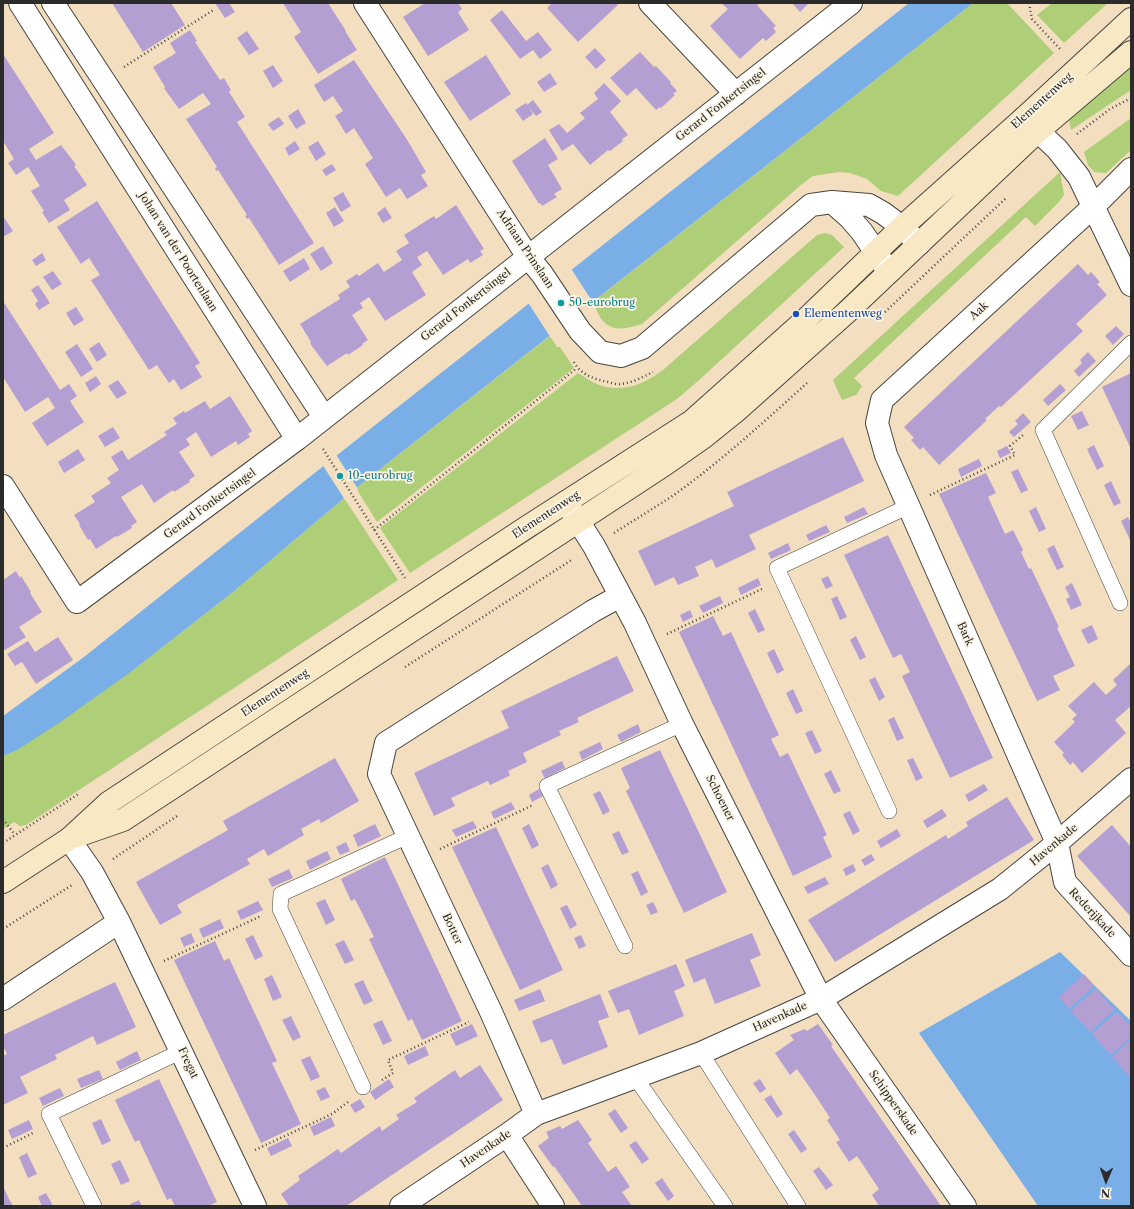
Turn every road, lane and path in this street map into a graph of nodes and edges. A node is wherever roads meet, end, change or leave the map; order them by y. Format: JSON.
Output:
{"nodes":[{"id":1,"x":20,"y":3,"type":"edge"},
{"id":2,"x":53,"y":3,"type":"edge"},
{"id":3,"x":365,"y":3,"type":"edge"},
{"id":4,"x":650,"y":3,"type":"edge"},
{"id":5,"x":851,"y":3,"type":"edge"},
{"id":6,"x":1030,"y":3,"type":"edge"},
{"id":7,"x":215,"y":8,"type":"dead end"},
{"id":8,"x":1131,"y":19,"type":"edge"},
{"id":9,"x":1067,"y":45,"type":"dead end"},
{"id":10,"x":83,"y":48,"type":"junction"},
{"id":11,"x":1061,"y":50,"type":"junction"},
{"id":12,"x":1131,"y":52,"type":"edge"},
{"id":13,"x":1055,"y":56,"type":"dead end"},
{"id":14,"x":60,"y":65,"type":"junction"},
{"id":15,"x":104,"y":80,"type":"junction"},
{"id":16,"x":736,"y":94,"type":"junction"},
{"id":17,"x":1030,"y":125,"type":"junction"},
{"id":18,"x":1131,"y":169,"type":"edge"},
{"id":19,"x":832,"y":202,"type":"junction"},
{"id":20,"x":1094,"y":206,"type":"junction"},
{"id":21,"x":902,"y":227,"type":"junction"},
{"id":22,"x":919,"y":244,"type":"junction"},
{"id":23,"x":876,"y":252,"type":"junction"},
{"id":24,"x":528,"y":256,"type":"junction"},
{"id":25,"x":890,"y":272,"type":"junction"},
{"id":26,"x":1131,"y":285,"type":"edge"},
{"id":27,"x":1131,"y":343,"type":"edge"},
{"id":28,"x":577,"y":368,"type":"dead end"},
{"id":29,"x":324,"y":417,"type":"junction"},
{"id":30,"x":878,"y":423,"type":"joint"},
{"id":31,"x":1043,"y":430,"type":"junction"},
{"id":32,"x":297,"y":439,"type":"junction"},
{"id":33,"x":321,"y":445,"type":"dead end"},
{"id":34,"x":3,"y":486,"type":"edge"},
{"id":35,"x":566,"y":502,"type":"junction"},
{"id":36,"x":908,"y":506,"type":"junction"},
{"id":37,"x":579,"y":521,"type":"junction"},
{"id":38,"x":374,"y":530,"type":"junction"},
{"id":39,"x":406,"y":580,"type":"dead end"},
{"id":40,"x":782,"y":580,"type":"junction"},
{"id":41,"x":620,"y":596,"type":"junction"},
{"id":42,"x":1120,"y":603,"type":"dead end"},
{"id":43,"x":645,"y":644,"type":"junction"},
{"id":44,"x":682,"y":724,"type":"junction"},
{"id":45,"x":1131,"y":779,"type":"edge"},
{"id":46,"x":82,"y":792,"type":"dead end"},
{"id":47,"x":552,"y":796,"type":"junction"},
{"id":48,"x":889,"y":811,"type":"dead end"},
{"id":49,"x":3,"y":819,"type":"edge"},
{"id":50,"x":15,"y":835,"type":"junction"},
{"id":51,"x":408,"y":836,"type":"junction"},
{"id":52,"x":69,"y":839,"type":"junction"},
{"id":53,"x":3,"y":843,"type":"edge"},
{"id":54,"x":1057,"y":843,"type":"junction"},
{"id":55,"x":420,"y":861,"type":"junction"},
{"id":56,"x":3,"y":882,"type":"edge"},
{"id":57,"x":280,"y":909,"type":"junction"},
{"id":58,"x":119,"y":922,"type":"junction"},
{"id":59,"x":625,"y":946,"type":"dead end"},
{"id":60,"x":1131,"y":954,"type":"edge"},
{"id":61,"x":144,"y":970,"type":"junction"},
{"id":62,"x":3,"y":998,"type":"edge"},
{"id":63,"x":821,"y":999,"type":"junction"},
{"id":64,"x":182,"y":1051,"type":"junction"},
{"id":65,"x":701,"y":1053,"type":"junction"},
{"id":66,"x":635,"y":1077,"type":"junction"},
{"id":67,"x":363,"y":1087,"type":"dead end"},
{"id":68,"x":536,"y":1114,"type":"junction"},
{"id":69,"x":54,"y":1123,"type":"junction"},
{"id":70,"x":507,"y":1135,"type":"junction"},
{"id":71,"x":3,"y":1148,"type":"edge"},
{"id":72,"x":94,"y":1206,"type":"edge"},
{"id":73,"x":255,"y":1206,"type":"edge"},
{"id":74,"x":401,"y":1206,"type":"edge"},
{"id":75,"x":553,"y":1206,"type":"edge"},
{"id":76,"x":725,"y":1206,"type":"edge"},
{"id":77,"x":798,"y":1206,"type":"edge"},
{"id":78,"x":965,"y":1206,"type":"edge"}],
"edges":[{"from":1,"to":14,"type":"street","name":"Johan van der Poortenlaan"},
{"from":2,"to":10,"type":"street"},
{"from":3,"to":24,"type":"street","name":"Adriaan Prinslaan"},
{"from":4,"to":16,"type":"street"},
{"from":5,"to":16,"type":"street","name":"Gerard Fonkertsingel"},
{"from":6,"to":11,"type":"path"},
{"from":7,"to":15,"type":"path"},
{"from":8,"to":17,"type":"street","name":"Elementenweg"},
{"from":9,"to":11,"type":"path"},
{"from":10,"to":14,"type":"street"},
{"from":10,"to":15,"type":"street"},
{"from":11,"to":13,"type":"path"},
{"from":12,"to":17,"type":"street","name":"Elementenweg"},
{"from":14,"to":32,"type":"street","name":"Johan van der Poortenlaan"},
{"from":15,"to":29,"type":"street"},
{"from":16,"to":24,"type":"street","name":"Gerard Fonkertsingel"},
{"from":17,"to":20,"type":"street"},
{"from":17,"to":21,"type":"street","name":"Elementenweg"},
{"from":17,"to":22,"type":"street","name":"Elementenweg"},
{"from":18,"to":20,"type":"street","name":"Aak"},
{"from":19,"to":21,"type":"street","name":"Adriaan Prinslaan"},
{"from":19,"to":23,"type":"street"},
{"from":19,"to":24,"type":"street","name":"Adriaan Prinslaan"},
{"from":20,"to":26,"type":"street"},
{"from":20,"to":30,"type":"street","name":"Aak"},
{"from":21,"to":22,"type":"street","name":"Adriaan Prinslaan"},
{"from":21,"to":23,"type":"street","name":"Elementenweg"},
{"from":22,"to":25,"type":"street","name":"Elementenweg"},
{"from":23,"to":25,"type":"street"},
{"from":23,"to":35,"type":"street","name":"Elementenweg"},
{"from":24,"to":29,"type":"street","name":"Gerard Fonkertsingel"},
{"from":25,"to":37,"type":"street","name":"Elementenweg"},
{"from":27,"to":31,"type":"lane"},
{"from":28,"to":38,"type":"path"},
{"from":29,"to":32,"type":"street","name":"Gerard Fonkertsingel"},
{"from":30,"to":36,"type":"street","name":"Bark"},
{"from":31,"to":36,"type":"path"},
{"from":31,"to":42,"type":"lane"},
{"from":32,"to":34,"type":"street","name":"Gerard Fonkertsingel"},
{"from":33,"to":38,"type":"path"},
{"from":35,"to":37,"type":"street","name":"Schoener"},
{"from":35,"to":52,"type":"street","name":"Elementenweg"},
{"from":36,"to":40,"type":"lane"},
{"from":36,"to":54,"type":"street","name":"Bark"},
{"from":37,"to":41,"type":"street","name":"Schoener"},
{"from":37,"to":52,"type":"street","name":"Elementenweg"},
{"from":38,"to":39,"type":"path"},
{"from":40,"to":43,"type":"path"},
{"from":40,"to":48,"type":"lane"},
{"from":41,"to":43,"type":"street","name":"Schoener"},
{"from":41,"to":51,"type":"street","name":"Botter"},
{"from":43,"to":44,"type":"street","name":"Schoener"},
{"from":44,"to":47,"type":"lane"},
{"from":44,"to":63,"type":"street","name":"Schoener"},
{"from":45,"to":54,"type":"street","name":"Havenkade"},
{"from":46,"to":50,"type":"path"},
{"from":47,"to":55,"type":"path"},
{"from":47,"to":59,"type":"lane"},
{"from":49,"to":50,"type":"path"},
{"from":50,"to":53,"type":"path"},
{"from":51,"to":55,"type":"street","name":"Botter"},
{"from":51,"to":57,"type":"lane"},
{"from":52,"to":56,"type":"street","name":"Elementenweg"},
{"from":52,"to":58,"type":"street","name":"Fregat"},
{"from":54,"to":60,"type":"street","name":"Rederijkade"},
{"from":54,"to":63,"type":"street","name":"Havenkade"},
{"from":55,"to":68,"type":"street","name":"Botter"},
{"from":57,"to":61,"type":"path"},
{"from":57,"to":67,"type":"lane"},
{"from":58,"to":61,"type":"street","name":"Fregat"},
{"from":58,"to":62,"type":"street"},
{"from":61,"to":64,"type":"street","name":"Fregat"},
{"from":63,"to":65,"type":"street","name":"Havenkade"},
{"from":63,"to":78,"type":"street","name":"Schipperskade"},
{"from":64,"to":69,"type":"lane"},
{"from":64,"to":73,"type":"street","name":"Fregat"},
{"from":65,"to":66,"type":"street","name":"Havenkade"},
{"from":65,"to":77,"type":"lane"},
{"from":66,"to":68,"type":"street","name":"Havenkade"},
{"from":66,"to":76,"type":"lane"},
{"from":68,"to":70,"type":"street","name":"Havenkade"},
{"from":69,"to":71,"type":"path"},
{"from":69,"to":72,"type":"lane"},
{"from":70,"to":74,"type":"street","name":"Havenkade"},
{"from":70,"to":75,"type":"street"}]}
